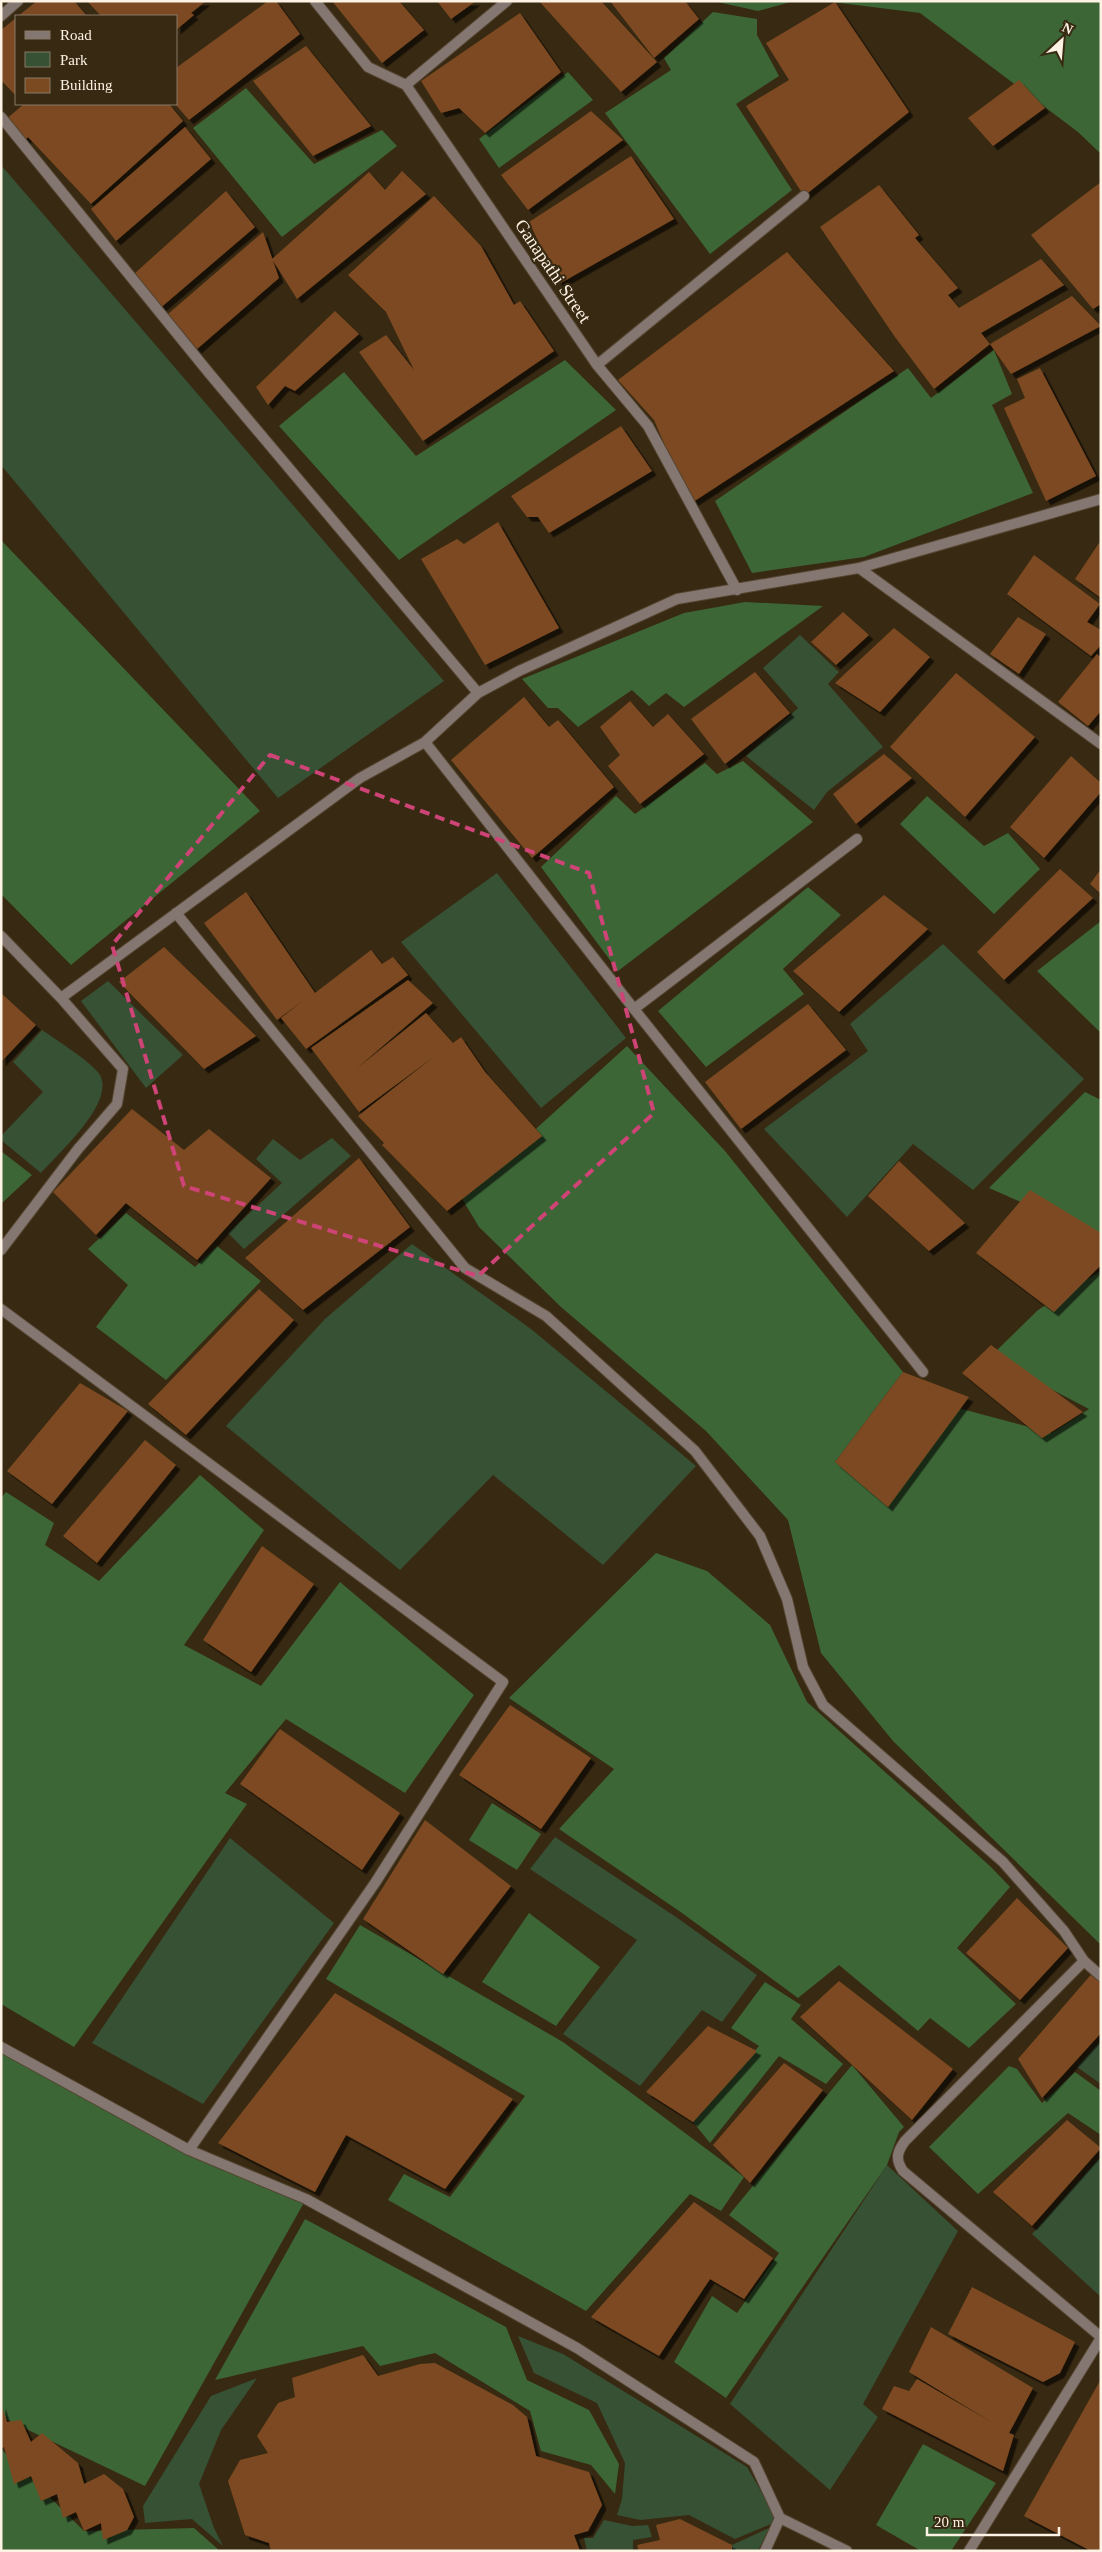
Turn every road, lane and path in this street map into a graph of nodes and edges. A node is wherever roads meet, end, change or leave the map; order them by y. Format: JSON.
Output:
{"nodes":[{"id":1,"x":18,"y":1,"type":"edge"},
{"id":2,"x":315,"y":1,"type":"edge"},
{"id":3,"x":507,"y":1,"type":"edge"},
{"id":4,"x":1,"y":16,"type":"edge"},
{"id":5,"x":406,"y":85,"type":"junction"},
{"id":6,"x":1,"y":117,"type":"edge"},
{"id":7,"x":804,"y":196,"type":"dead end"},
{"id":8,"x":597,"y":365,"type":"junction"},
{"id":9,"x":1101,"y":499,"type":"edge"},
{"id":10,"x":859,"y":568,"type":"junction"},
{"id":11,"x":737,"y":590,"type":"junction"},
{"id":12,"x":478,"y":693,"type":"junction"},
{"id":13,"x":425,"y":742,"type":"junction"},
{"id":14,"x":1101,"y":744,"type":"edge"},
{"id":15,"x":857,"y":839,"type":"dead end"},
{"id":16,"x":176,"y":913,"type":"junction"},
{"id":17,"x":1,"y":936,"type":"edge"},
{"id":18,"x":61,"y":998,"type":"junction"},
{"id":19,"x":634,"y":1009,"type":"junction"},
{"id":20,"x":1,"y":1250,"type":"edge"},
{"id":21,"x":1,"y":1309,"type":"edge"},
{"id":22,"x":924,"y":1372,"type":"dead end"},
{"id":23,"x":1084,"y":1961,"type":"junction"},
{"id":24,"x":1101,"y":1976,"type":"edge"},
{"id":25,"x":1,"y":2047,"type":"edge"},
{"id":26,"x":189,"y":2150,"type":"junction"},
{"id":27,"x":1101,"y":2338,"type":"edge"},
{"id":28,"x":780,"y":2518,"type":"junction"},
{"id":29,"x":765,"y":2551,"type":"edge"},
{"id":30,"x":847,"y":2551,"type":"edge"},
{"id":31,"x":969,"y":2551,"type":"edge"}],
"edges":[{"from":1,"to":4,"type":"street"},
{"from":2,"to":5,"type":"street"},
{"from":3,"to":5,"type":"street"},
{"from":5,"to":8,"type":"street","name":"Ganapathi Street"},
{"from":6,"to":12,"type":"street"},
{"from":7,"to":8,"type":"street"},
{"from":8,"to":11,"type":"street","name":"Ganapathi Street"},
{"from":9,"to":10,"type":"street"},
{"from":10,"to":11,"type":"street"},
{"from":10,"to":14,"type":"street"},
{"from":11,"to":12,"type":"street"},
{"from":12,"to":13,"type":"street"},
{"from":13,"to":16,"type":"street"},
{"from":13,"to":19,"type":"street"},
{"from":15,"to":19,"type":"street"},
{"from":16,"to":18,"type":"street"},
{"from":16,"to":23,"type":"street"},
{"from":17,"to":18,"type":"street"},
{"from":18,"to":20,"type":"street"},
{"from":19,"to":22,"type":"street"},
{"from":21,"to":26,"type":"street"},
{"from":23,"to":24,"type":"street"},
{"from":23,"to":27,"type":"street"},
{"from":25,"to":26,"type":"street"},
{"from":26,"to":28,"type":"street"},
{"from":27,"to":31,"type":"street"},
{"from":28,"to":29,"type":"street"},
{"from":28,"to":30,"type":"street"}]}
